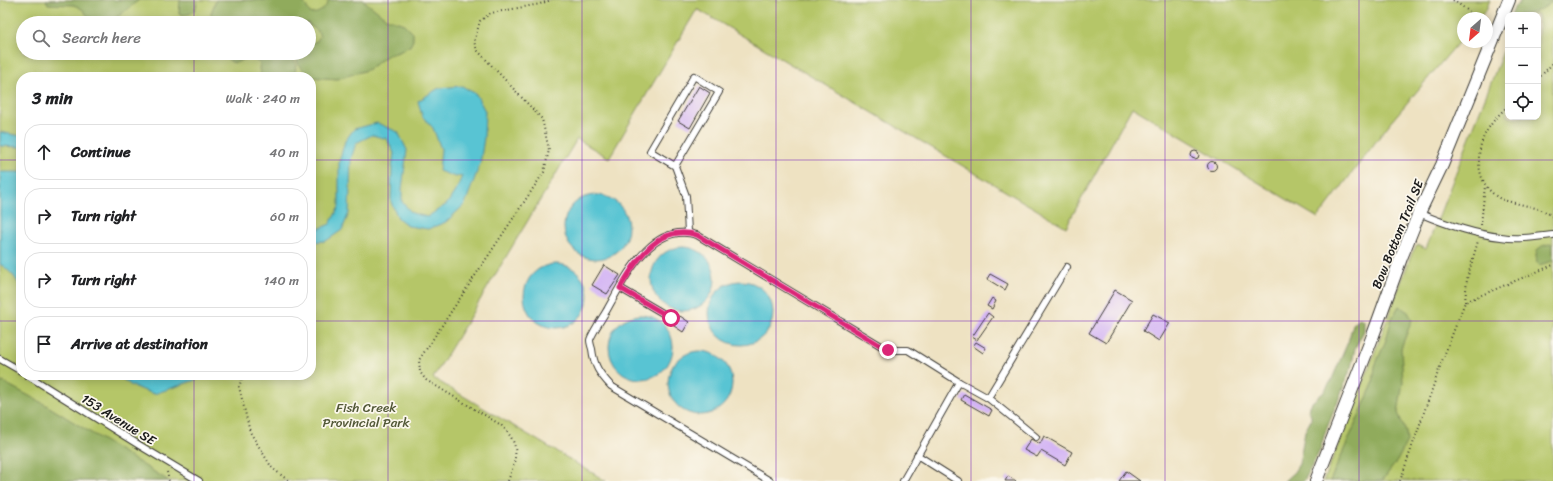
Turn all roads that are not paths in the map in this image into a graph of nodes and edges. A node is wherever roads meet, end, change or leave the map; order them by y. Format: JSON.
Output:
{"nodes":[{"id":1,"x":1509,"y":0,"type":"edge"},
{"id":2,"x":676,"y":166,"type":"junction"},
{"id":3,"x":1419,"y":214,"type":"junction"},
{"id":4,"x":688,"y":232,"type":"junction"},
{"id":5,"x":1553,"y":235,"type":"edge"},
{"id":6,"x":1067,"y":266,"type":"dead end"},
{"id":7,"x":620,"y":288,"type":"junction"},
{"id":8,"x":671,"y":318,"type":"dead end"},
{"id":9,"x":0,"y":359,"type":"edge"},
{"id":10,"x":16,"y":368,"type":"edge"},
{"id":11,"x":35,"y":380,"type":"edge"},
{"id":12,"x":959,"y":382,"type":"junction"},
{"id":13,"x":988,"y":398,"type":"junction"},
{"id":14,"x":1036,"y":437,"type":"dead end"},
{"id":15,"x":917,"y":456,"type":"junction"},
{"id":16,"x":199,"y":481,"type":"edge"},
{"id":17,"x":770,"y":481,"type":"edge"},
{"id":18,"x":903,"y":481,"type":"edge"},
{"id":19,"x":958,"y":481,"type":"edge"},
{"id":20,"x":1316,"y":481,"type":"edge"}],
"edges":[{"from":1,"to":3,"type":"street","name":"Bow Bottom Trail SE"},
{"from":2,"to":2,"type":"lane"},
{"from":2,"to":4,"type":"lane"},
{"from":3,"to":5,"type":"lane"},
{"from":3,"to":20,"type":"street","name":"Bow Bottom Trail SE"},
{"from":4,"to":7,"type":"lane"},
{"from":4,"to":12,"type":"lane"},
{"from":6,"to":13,"type":"lane"},
{"from":7,"to":8,"type":"lane"},
{"from":7,"to":17,"type":"lane"},
{"from":9,"to":10,"type":"lane"},
{"from":11,"to":16,"type":"lane","name":"153 Avenue SE"},
{"from":12,"to":13,"type":"lane"},
{"from":12,"to":15,"type":"lane"},
{"from":13,"to":14,"type":"lane"},
{"from":15,"to":18,"type":"lane"},
{"from":15,"to":19,"type":"lane"}]}
